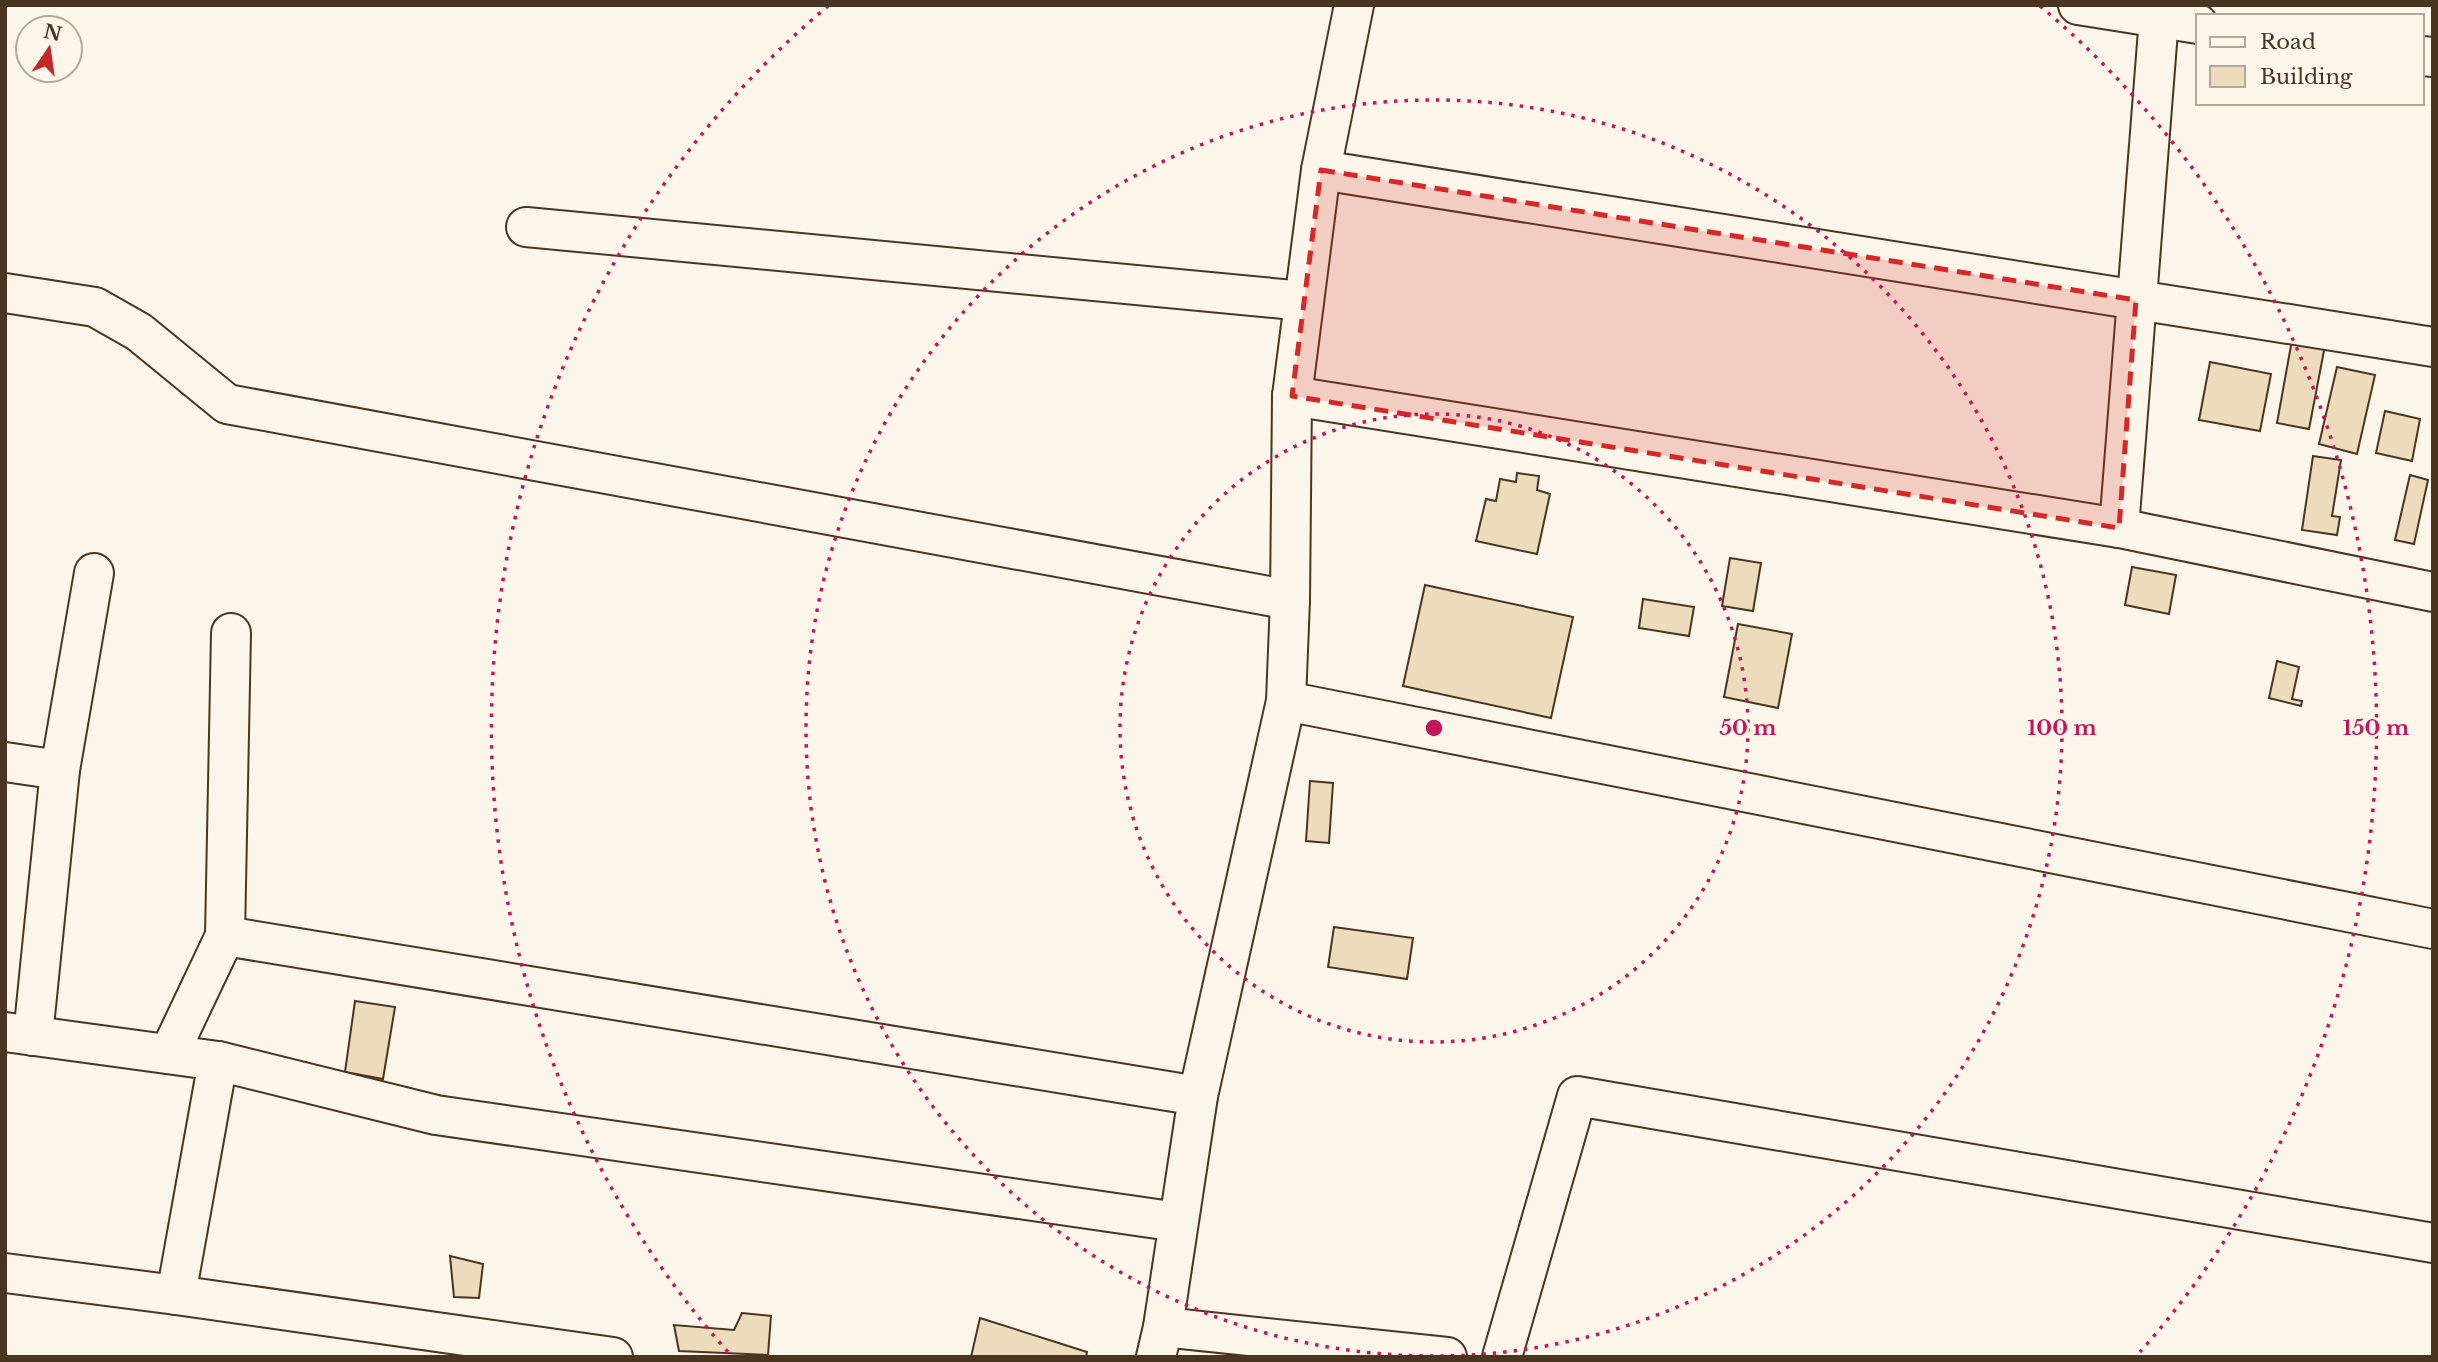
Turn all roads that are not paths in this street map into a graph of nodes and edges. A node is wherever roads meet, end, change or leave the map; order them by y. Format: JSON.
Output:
{"nodes":[{"id":1,"x":1354,"y":5,"type":"edge"},
{"id":2,"x":2078,"y":5,"type":"edge"},
{"id":3,"x":2159,"y":18,"type":"junction"},
{"id":4,"x":2196,"y":24,"type":"edge"},
{"id":5,"x":1321,"y":170,"type":"junction"},
{"id":6,"x":526,"y":228,"type":"dead end"},
{"id":7,"x":5,"y":293,"type":"edge"},
{"id":8,"x":2136,"y":300,"type":"junction"},
{"id":9,"x":1304,"y":301,"type":"junction"},
{"id":10,"x":2433,"y":346,"type":"edge"},
{"id":11,"x":1292,"y":396,"type":"junction"},
{"id":12,"x":2119,"y":528,"type":"junction"},
{"id":13,"x":94,"y":573,"type":"dead end"},
{"id":14,"x":2433,"y":592,"type":"edge"},
{"id":15,"x":1290,"y":600,"type":"junction"},
{"id":16,"x":231,"y":633,"type":"dead end"},
{"id":17,"x":1286,"y":701,"type":"junction"},
{"id":18,"x":5,"y":762,"type":"edge"},
{"id":19,"x":61,"y":770,"type":"junction"},
{"id":20,"x":2433,"y":929,"type":"edge"},
{"id":21,"x":225,"y":936,"type":"junction"},
{"id":22,"x":19,"y":1034,"type":"edge"},
{"id":23,"x":169,"y":1054,"type":"junction"},
{"id":24,"x":218,"y":1060,"type":"junction"},
{"id":25,"x":1198,"y":1096,"type":"junction"},
{"id":26,"x":1178,"y":1222,"type":"junction"},
{"id":27,"x":2433,"y":1243,"type":"edge"},
{"id":28,"x":5,"y":1273,"type":"edge"},
{"id":29,"x":176,"y":1295,"type":"junction"},
{"id":30,"x":1160,"y":1342,"type":"edge"},
{"id":31,"x":613,"y":1357,"type":"edge"},
{"id":32,"x":1447,"y":1357,"type":"edge"},
{"id":33,"x":1502,"y":1357,"type":"edge"}],
"edges":[{"from":1,"to":5,"type":"street"},
{"from":2,"to":3,"type":"street"},
{"from":3,"to":4,"type":"street"},
{"from":3,"to":8,"type":"street"},
{"from":5,"to":8,"type":"street"},
{"from":5,"to":9,"type":"street"},
{"from":6,"to":9,"type":"street"},
{"from":7,"to":15,"type":"street"},
{"from":8,"to":10,"type":"street"},
{"from":8,"to":12,"type":"street"},
{"from":9,"to":11,"type":"street"},
{"from":11,"to":12,"type":"street"},
{"from":11,"to":15,"type":"street"},
{"from":12,"to":14,"type":"street"},
{"from":13,"to":19,"type":"street"},
{"from":15,"to":17,"type":"street"},
{"from":16,"to":21,"type":"street"},
{"from":17,"to":20,"type":"street"},
{"from":17,"to":25,"type":"street"},
{"from":18,"to":19,"type":"street"},
{"from":19,"to":22,"type":"street"},
{"from":21,"to":23,"type":"street"},
{"from":21,"to":25,"type":"street"},
{"from":22,"to":23,"type":"street"},
{"from":23,"to":24,"type":"street"},
{"from":24,"to":26,"type":"street"},
{"from":24,"to":29,"type":"street"},
{"from":25,"to":26,"type":"street"},
{"from":26,"to":30,"type":"street"},
{"from":27,"to":33,"type":"street"},
{"from":28,"to":29,"type":"street"},
{"from":29,"to":31,"type":"street"},
{"from":30,"to":32,"type":"street"}]}
